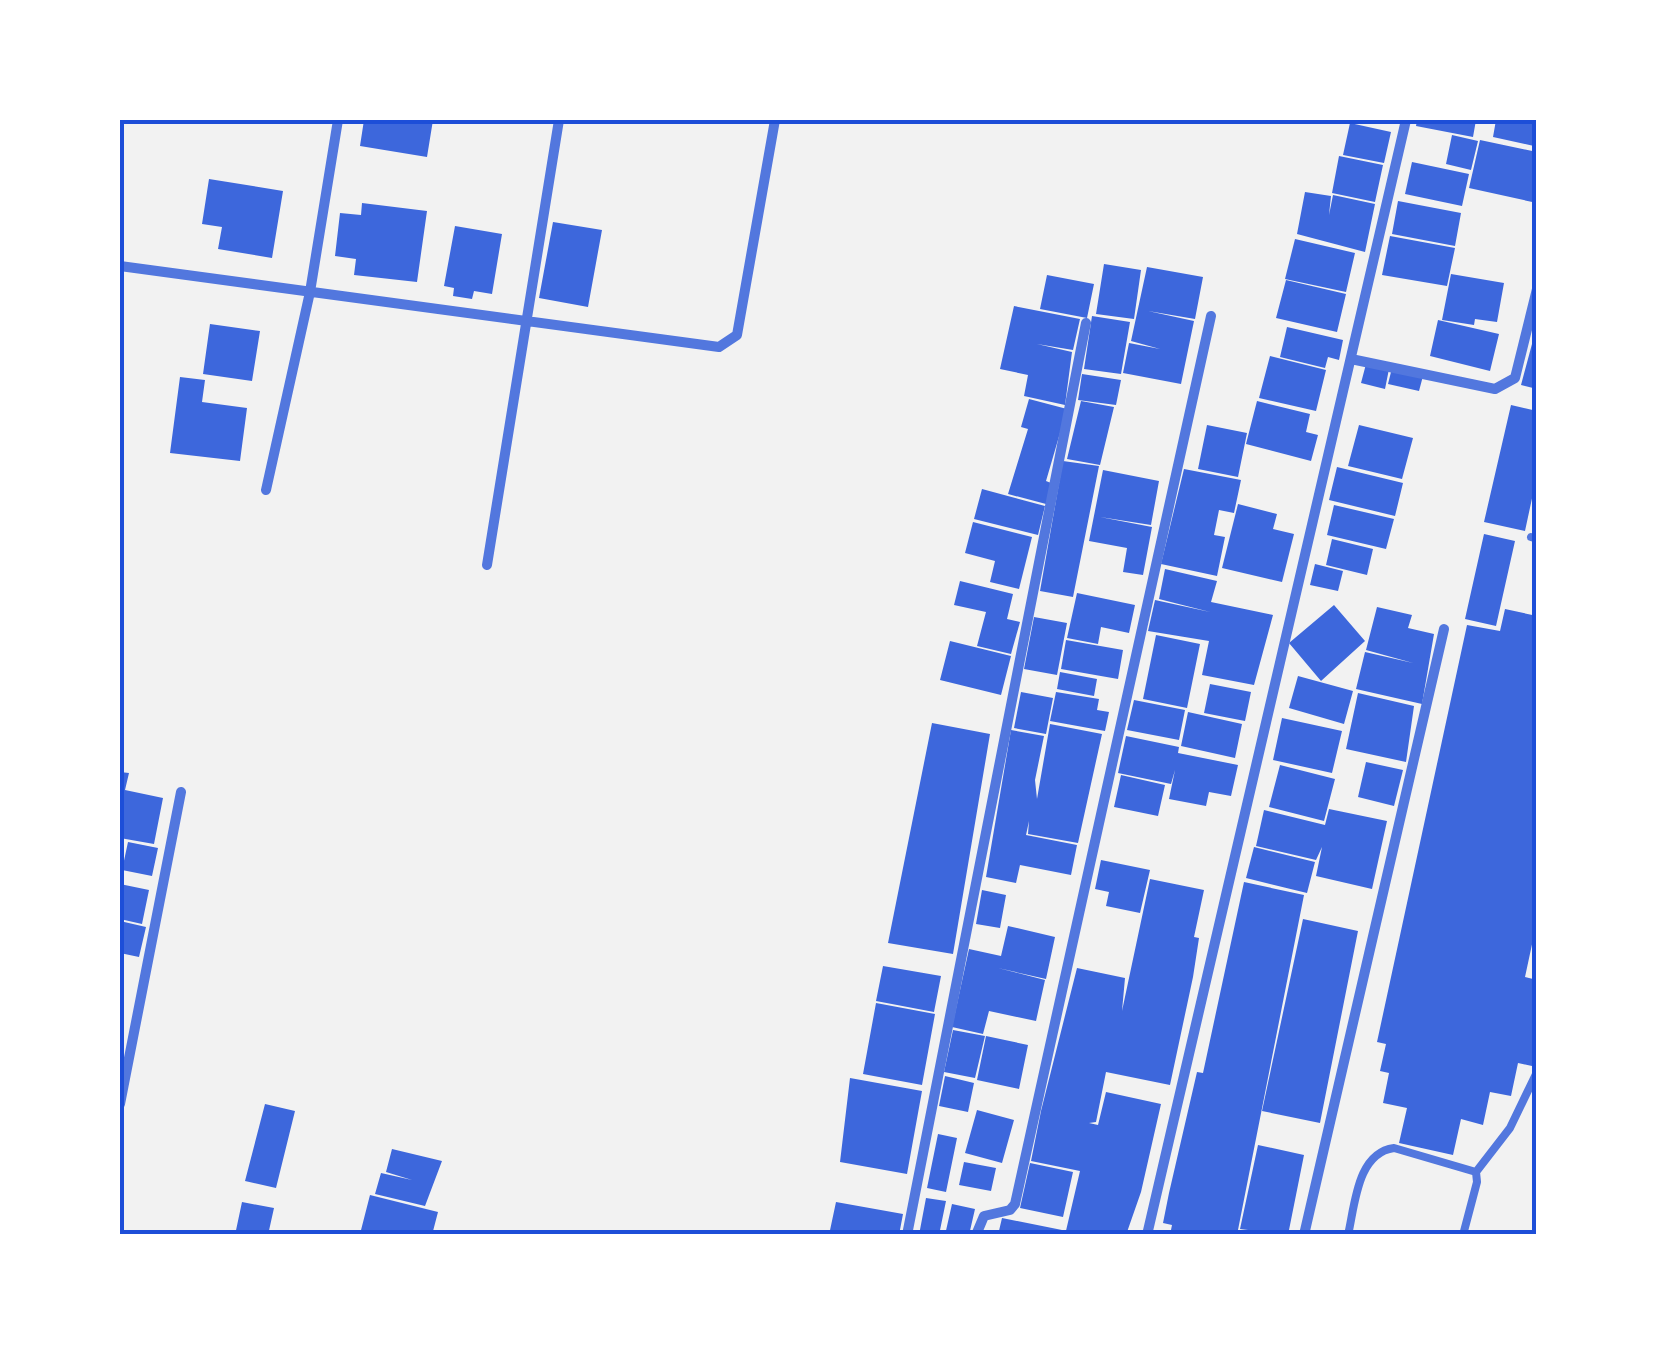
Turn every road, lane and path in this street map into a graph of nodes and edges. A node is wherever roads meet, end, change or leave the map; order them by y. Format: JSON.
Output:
{"nodes":[{"id":1,"x":338,"y":120,"type":"edge"},
{"id":2,"x":559,"y":120,"type":"edge"},
{"id":3,"x":775,"y":120,"type":"edge"},
{"id":4,"x":1406,"y":120,"type":"edge"},
{"id":5,"x":120,"y":266,"type":"edge"},
{"id":6,"x":1537,"y":288,"type":"edge"},
{"id":7,"x":310,"y":292,"type":"junction"},
{"id":8,"x":1210,"y":316,"type":"dead end"},
{"id":9,"x":525,"y":320,"type":"junction"},
{"id":10,"x":1086,"y":323,"type":"dead end"},
{"id":11,"x":1351,"y":359,"type":"junction"},
{"id":12,"x":266,"y":490,"type":"dead end"},
{"id":13,"x":487,"y":566,"type":"dead end"},
{"id":14,"x":1444,"y":629,"type":"dead end"},
{"id":15,"x":182,"y":792,"type":"dead end"},
{"id":16,"x":1537,"y":1072,"type":"edge"},
{"id":17,"x":120,"y":1104,"type":"edge"},
{"id":18,"x":1476,"y":1172,"type":"junction"},
{"id":19,"x":907,"y":1235,"type":"edge"},
{"id":20,"x":976,"y":1235,"type":"edge"},
{"id":21,"x":1147,"y":1235,"type":"edge"},
{"id":22,"x":1304,"y":1235,"type":"edge"},
{"id":23,"x":1348,"y":1235,"type":"edge"},
{"id":24,"x":1463,"y":1235,"type":"edge"}],
"edges":[{"from":1,"to":7,"type":"street"},
{"from":2,"to":9,"type":"street"},
{"from":3,"to":9,"type":"street"},
{"from":4,"to":11,"type":"street"},
{"from":5,"to":7,"type":"street"},
{"from":6,"to":11,"type":"street"},
{"from":7,"to":9,"type":"street"},
{"from":7,"to":12,"type":"street"},
{"from":8,"to":20,"type":"street"},
{"from":9,"to":13,"type":"street"},
{"from":10,"to":19,"type":"street"},
{"from":11,"to":21,"type":"street"},
{"from":14,"to":22,"type":"street"},
{"from":15,"to":17,"type":"street"},
{"from":16,"to":18,"type":"lane"},
{"from":18,"to":23,"type":"lane"},
{"from":18,"to":24,"type":"lane"}]}
